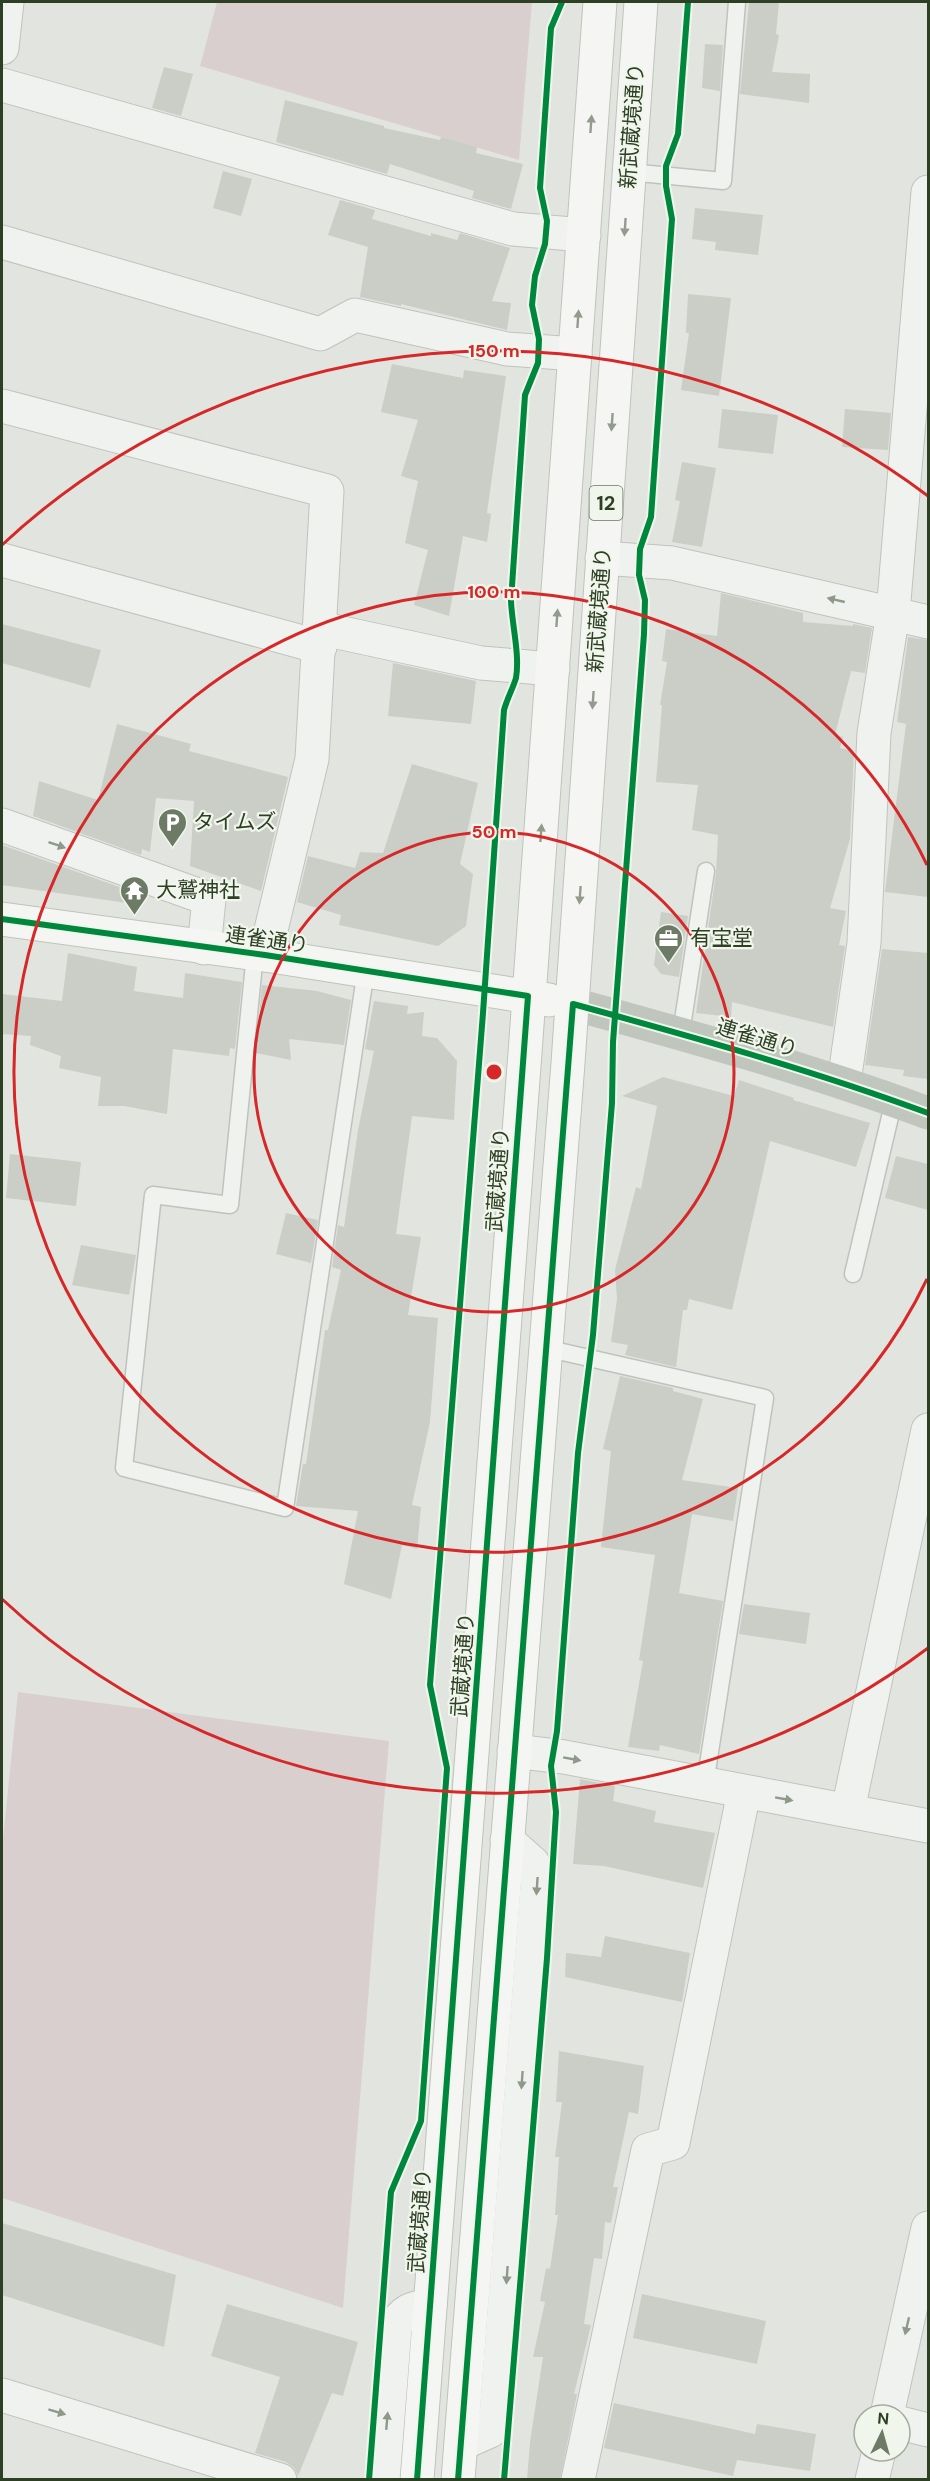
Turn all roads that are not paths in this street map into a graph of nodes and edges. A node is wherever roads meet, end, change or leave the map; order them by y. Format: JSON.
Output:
{"nodes":[{"id":1,"x":7,"y":2,"type":"edge"},
{"id":2,"x":600,"y":2,"type":"edge"},
{"id":3,"x":641,"y":2,"type":"edge"},
{"id":4,"x":737,"y":2,"type":"edge"},
{"id":5,"x":2,"y":48,"type":"edge"},
{"id":6,"x":2,"y":85,"type":"edge"},
{"id":7,"x":629,"y":172,"type":"junction"},
{"id":8,"x":928,"y":192,"type":"edge"},
{"id":9,"x":584,"y":236,"type":"junction"},
{"id":10,"x":2,"y":242,"type":"edge"},
{"id":11,"x":575,"y":354,"type":"junction"},
{"id":12,"x":2,"y":406,"type":"edge"},
{"id":13,"x":603,"y":558,"type":"junction"},
{"id":14,"x":2,"y":560,"type":"edge"},
{"id":15,"x":893,"y":612,"type":"junction"},
{"id":16,"x":928,"y":622,"type":"edge"},
{"id":17,"x":319,"y":638,"type":"junction"},
{"id":18,"x":553,"y":669,"type":"junction"},
{"id":19,"x":2,"y":825,"type":"edge"},
{"id":20,"x":706,"y":871,"type":"dead end"},
{"id":21,"x":2,"y":919,"type":"edge"},
{"id":22,"x":204,"y":948,"type":"junction"},
{"id":23,"x":260,"y":955,"type":"junction"},
{"id":24,"x":366,"y":970,"type":"junction"},
{"id":25,"x":528,"y":996,"type":"junction"},
{"id":26,"x":573,"y":1004,"type":"junction"},
{"id":27,"x":681,"y":1033,"type":"junction"},
{"id":28,"x":844,"y":1082,"type":"junction"},
{"id":29,"x":894,"y":1100,"type":"junction"},
{"id":30,"x":928,"y":1113,"type":"edge"},
{"id":31,"x":853,"y":1274,"type":"dead end"},
{"id":32,"x":545,"y":1348,"type":"junction"},
{"id":33,"x":928,"y":1430,"type":"edge"},
{"id":34,"x":514,"y":1751,"type":"junction"},
{"id":35,"x":705,"y":1784,"type":"junction"},
{"id":36,"x":744,"y":1792,"type":"junction"},
{"id":37,"x":848,"y":1810,"type":"junction"},
{"id":38,"x":928,"y":1826,"type":"edge"},
{"id":39,"x":928,"y":2228,"type":"edge"},
{"id":40,"x":923,"y":2282,"type":"edge"},
{"id":41,"x":430,"y":2305,"type":"junction"},
{"id":42,"x":2,"y":2395,"type":"edge"},
{"id":43,"x":890,"y":2403,"type":"edge"},
{"id":44,"x":912,"y":2426,"type":"edge"},
{"id":45,"x":928,"y":2430,"type":"edge"},
{"id":46,"x":876,"y":2463,"type":"edge"},
{"id":47,"x":280,"y":2480,"type":"edge"},
{"id":48,"x":383,"y":2480,"type":"edge"},
{"id":49,"x":417,"y":2480,"type":"edge"},
{"id":50,"x":458,"y":2480,"type":"edge"},
{"id":51,"x":578,"y":2480,"type":"edge"},
{"id":52,"x":872,"y":2480,"type":"edge"}],
"edges":[{"from":1,"to":5,"type":"street"},
{"from":9,"to":2,"type":"main road","name":"新武蔵境通り","number":"12","one_way":true},
{"from":3,"to":7,"type":"main road","name":"新武蔵境通り","number":"12"},
{"from":4,"to":7,"type":"lane"},
{"from":6,"to":9,"type":"street"},
{"from":7,"to":13,"type":"main road","name":"新武蔵境通り","number":"12","one_way":true},
{"from":8,"to":15,"type":"street"},
{"from":11,"to":9,"type":"main road","name":"新武蔵境通り","number":"12","one_way":true},
{"from":10,"to":11,"type":"street"},
{"from":18,"to":11,"type":"main road","name":"新武蔵境通り","number":"12","one_way":true},
{"from":12,"to":17,"type":"street"},
{"from":15,"to":13,"type":"street","one_way":true},
{"from":13,"to":26,"type":"main road","name":"新武蔵境通り","number":"12","one_way":true},
{"from":14,"to":17,"type":"street"},
{"from":15,"to":16,"type":"street"},
{"from":15,"to":28,"type":"street"},
{"from":17,"to":18,"type":"street"},
{"from":17,"to":23,"type":"street"},
{"from":25,"to":18,"type":"main road","name":"新武蔵境通り","number":"12","one_way":true},
{"from":19,"to":22,"type":"street","one_way":true},
{"from":20,"to":27,"type":"lane"},
{"from":21,"to":22,"type":"main road","name":"連雀通り"},
{"from":22,"to":23,"type":"main road","name":"連雀通り"},
{"from":23,"to":24,"type":"main road","name":"連雀通り"},
{"from":23,"to":24,"type":"lane"},
{"from":24,"to":25,"type":"main road","name":"連雀通り"},
{"from":25,"to":26,"type":"main road","name":"連雀通り"},
{"from":25,"to":41,"type":"main road","name":"武蔵境通り","number":"12"},
{"from":26,"to":27,"type":"main road","name":"連雀通り"},
{"from":26,"to":32,"type":"main road","number":"12"},
{"from":27,"to":28,"type":"main road","name":"連雀通り"},
{"from":28,"to":29,"type":"main road","name":"連雀通り"},
{"from":29,"to":30,"type":"main road","name":"連雀通り"},
{"from":29,"to":31,"type":"lane"},
{"from":32,"to":34,"type":"main road","number":"12"},
{"from":32,"to":35,"type":"lane"},
{"from":33,"to":37,"type":"street"},
{"from":34,"to":35,"type":"street","one_way":true},
{"from":34,"to":50,"type":"main road","number":"12","one_way":true},
{"from":35,"to":36,"type":"street"},
{"from":36,"to":37,"type":"street","one_way":true},
{"from":36,"to":51,"type":"street"},
{"from":37,"to":38,"type":"street"},
{"from":39,"to":40,"type":"street"},
{"from":40,"to":43,"type":"street","one_way":true},
{"from":48,"to":41,"type":"street","one_way":true},
{"from":41,"to":49,"type":"main road","name":"武蔵境通り","number":"12"},
{"from":42,"to":47,"type":"street","one_way":true},
{"from":44,"to":45,"type":"street"},
{"from":46,"to":52,"type":"street"}]}
